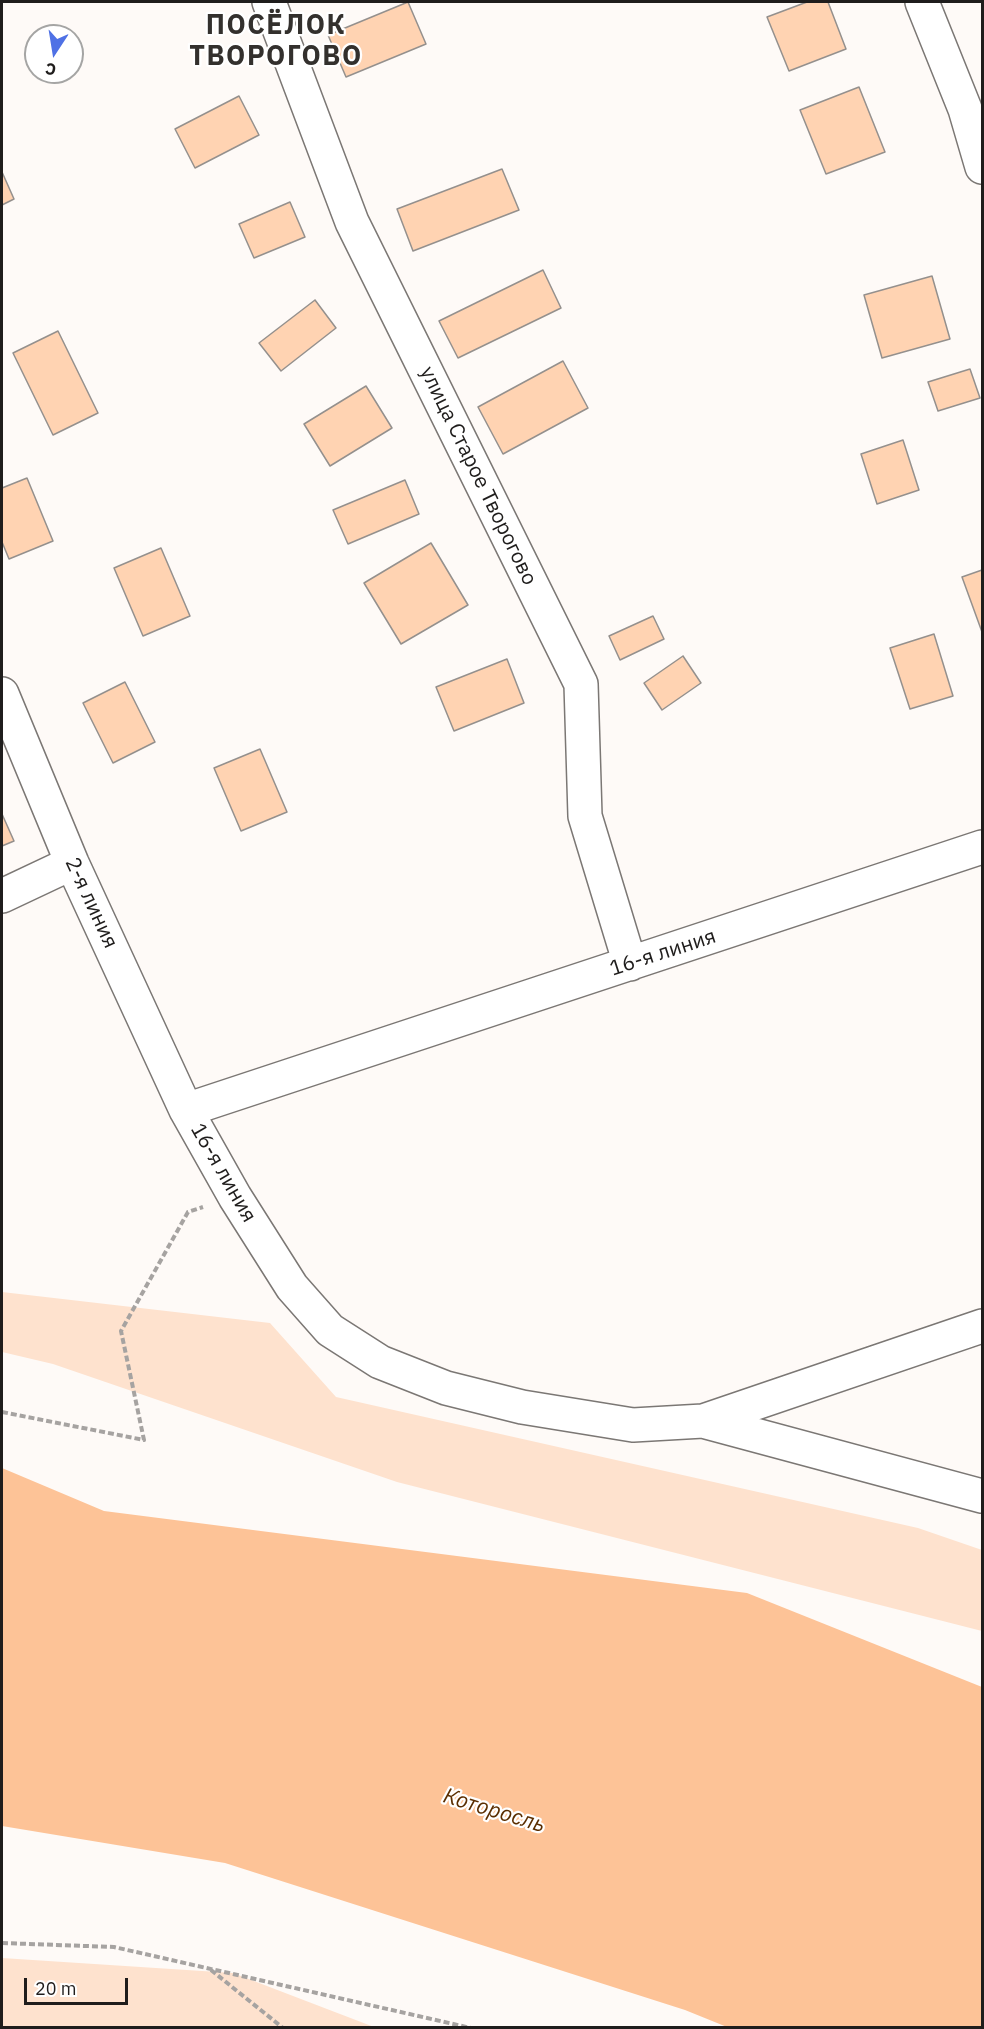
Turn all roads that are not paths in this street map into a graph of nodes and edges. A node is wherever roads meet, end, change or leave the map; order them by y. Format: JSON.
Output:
{"nodes":[{"id":1,"x":269,"y":2,"type":"edge"},
{"id":2,"x":922,"y":2,"type":"edge"},
{"id":3,"x":982,"y":167,"type":"edge"},
{"id":4,"x":2,"y":694,"type":"edge"},
{"id":5,"x":982,"y":847,"type":"edge"},
{"id":6,"x":72,"y":863,"type":"junction"},
{"id":7,"x":2,"y":896,"type":"edge"},
{"id":8,"x":630,"y":964,"type":"junction"},
{"id":9,"x":186,"y":1110,"type":"junction"},
{"id":10,"x":982,"y":1326,"type":"edge"},
{"id":11,"x":703,"y":1421,"type":"junction"},
{"id":12,"x":982,"y":1496,"type":"edge"}],
"edges":[{"from":1,"to":8,"type":"street","name":"улица Старое Творогово"},
{"from":2,"to":3,"type":"street"},
{"from":4,"to":6,"type":"street","name":"2-я линия"},
{"from":5,"to":8,"type":"street","name":"16-я линия"},
{"from":6,"to":7,"type":"street"},
{"from":6,"to":9,"type":"street","name":"2-я линия"},
{"from":8,"to":9,"type":"street","name":"16-я линия"},
{"from":9,"to":11,"type":"street","name":"16-я линия"},
{"from":10,"to":11,"type":"street","name":"16-я линия"},
{"from":11,"to":12,"type":"street"}]}
